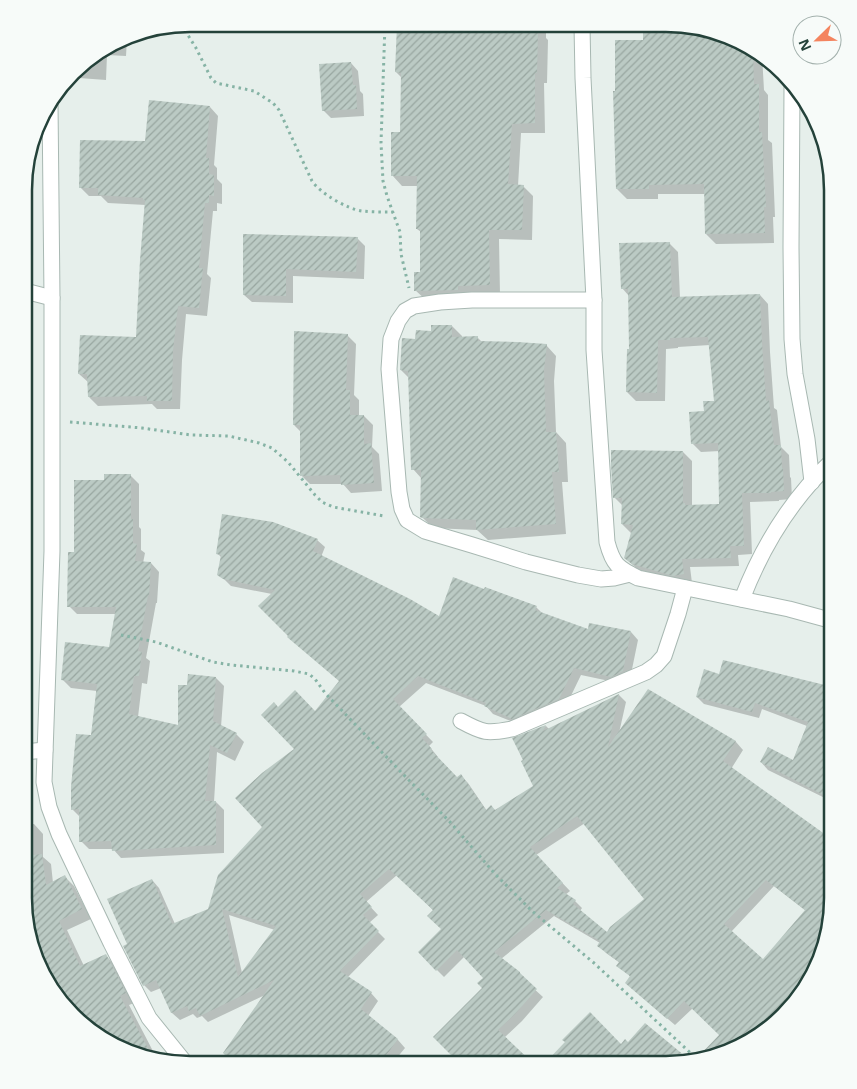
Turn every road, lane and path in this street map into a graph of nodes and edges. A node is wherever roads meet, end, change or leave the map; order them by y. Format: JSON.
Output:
{"nodes":[{"id":1,"x":185,"y":33,"type":"edge"},
{"id":2,"x":384,"y":33,"type":"edge"},
{"id":3,"x":582,"y":33,"type":"edge"},
{"id":4,"x":792,"y":94,"type":"edge"},
{"id":5,"x":50,"y":120,"type":"edge"},
{"id":6,"x":393,"y":212,"type":"junction"},
{"id":7,"x":32,"y":293,"type":"edge"},
{"id":8,"x":52,"y":298,"type":"junction"},
{"id":9,"x":594,"y":300,"type":"junction"},
{"id":10,"x":414,"y":306,"type":"junction"},
{"id":11,"x":52,"y":420,"type":"junction"},
{"id":12,"x":824,"y":469,"type":"edge"},
{"id":13,"x":812,"y":482,"type":"junction"},
{"id":14,"x":408,"y":520,"type":"junction"},
{"id":15,"x":630,"y":574,"type":"junction"},
{"id":16,"x":685,"y":588,"type":"junction"},
{"id":17,"x":742,"y":599,"type":"junction"},
{"id":18,"x":824,"y":619,"type":"edge"},
{"id":19,"x":121,"y":635,"type":"dead end"},
{"id":20,"x":461,"y":721,"type":"dead end"},
{"id":21,"x":45,"y":750,"type":"junction"},
{"id":22,"x":32,"y":751,"type":"edge"},
{"id":23,"x":691,"y":1054,"type":"edge"},
{"id":24,"x":180,"y":1056,"type":"edge"}],
"edges":[{"from":1,"to":6,"type":"path"},
{"from":2,"to":6,"type":"path"},
{"from":3,"to":9,"type":"street"},
{"from":4,"to":13,"type":"street"},
{"from":5,"to":8,"type":"street"},
{"from":6,"to":10,"type":"path"},
{"from":7,"to":8,"type":"street"},
{"from":8,"to":11,"type":"street"},
{"from":9,"to":10,"type":"street"},
{"from":9,"to":15,"type":"street"},
{"from":10,"to":14,"type":"street"},
{"from":11,"to":14,"type":"path"},
{"from":11,"to":21,"type":"street"},
{"from":12,"to":13,"type":"street"},
{"from":13,"to":17,"type":"street"},
{"from":14,"to":15,"type":"street"},
{"from":15,"to":16,"type":"street"},
{"from":16,"to":17,"type":"street"},
{"from":16,"to":20,"type":"street"},
{"from":17,"to":18,"type":"street"},
{"from":19,"to":23,"type":"path"},
{"from":21,"to":22,"type":"street"},
{"from":21,"to":24,"type":"street"}]}
